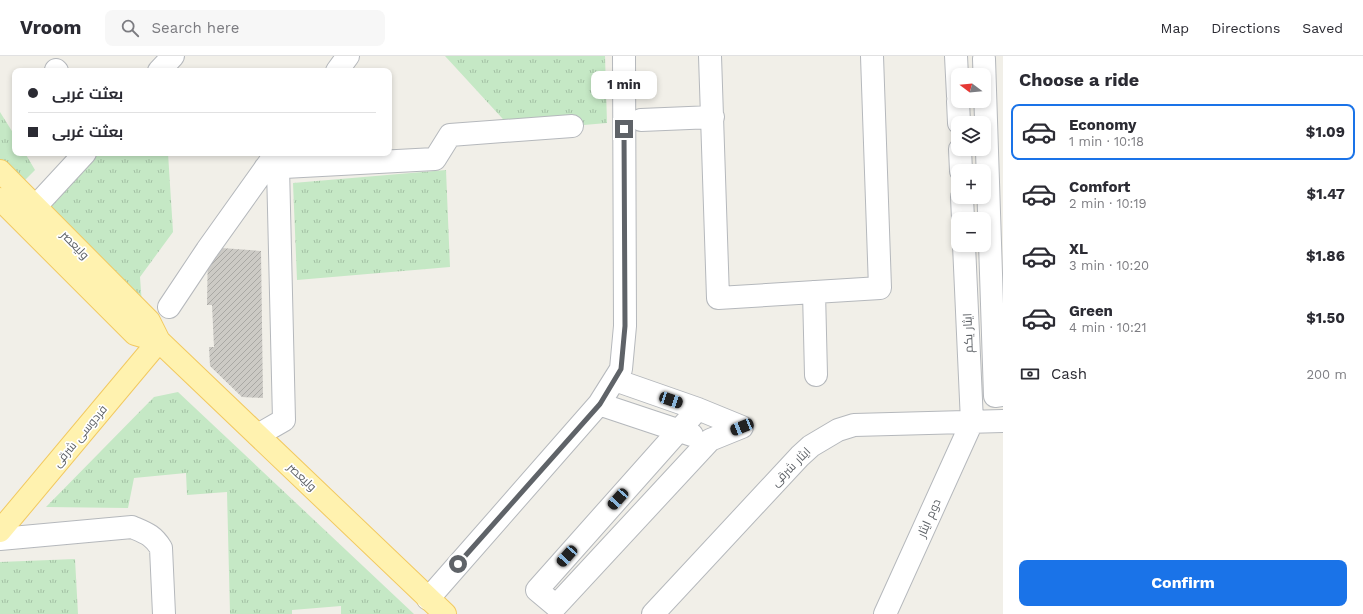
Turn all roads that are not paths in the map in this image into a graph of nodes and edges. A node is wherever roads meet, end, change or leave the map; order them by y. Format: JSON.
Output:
{"nodes":[{"id":1,"x":173,"y":56,"type":"edge"},
{"id":2,"x":348,"y":56,"type":"edge"},
{"id":3,"x":624,"y":56,"type":"edge"},
{"id":4,"x":710,"y":56,"type":"edge"},
{"id":5,"x":872,"y":56,"type":"edge"},
{"id":6,"x":956,"y":56,"type":"edge"},
{"id":7,"x":984,"y":59,"type":"dead end"},
{"id":8,"x":162,"y":68,"type":"edge"},
{"id":9,"x":339,"y":68,"type":"edge"},
{"id":10,"x":957,"y":68,"type":"edge"},
{"id":11,"x":713,"y":117,"type":"junction"},
{"id":12,"x":641,"y":120,"type":"dead end"},
{"id":13,"x":572,"y":126,"type":"dead end"},
{"id":14,"x":82,"y":156,"type":"edge"},
{"id":15,"x":273,"y":162,"type":"edge"},
{"id":16,"x":0,"y":170,"type":"edge"},
{"id":17,"x":0,"y":198,"type":"edge"},
{"id":18,"x":30,"y":213,"type":"junction"},
{"id":19,"x":964,"y":252,"type":"edge"},
{"id":20,"x":814,"y":292,"type":"junction"},
{"id":21,"x":169,"y":307,"type":"dead end"},
{"id":22,"x":159,"y":341,"type":"junction"},
{"id":23,"x":816,"y":375,"type":"dead end"},
{"id":24,"x":615,"y":380,"type":"junction"},
{"id":25,"x":1003,"y":396,"type":"edge"},
{"id":26,"x":600,"y":404,"type":"junction"},
{"id":27,"x":698,"y":410,"type":"junction"},
{"id":28,"x":1003,"y":421,"type":"edge"},
{"id":29,"x":972,"y":422,"type":"junction"},
{"id":30,"x":679,"y":431,"type":"junction"},
{"id":31,"x":258,"y":435,"type":"junction"},
{"id":32,"x":710,"y":440,"type":"junction"},
{"id":33,"x":0,"y":531,"type":"edge"},
{"id":34,"x":0,"y":539,"type":"edge"},
{"id":35,"x":428,"y":599,"type":"junction"},
{"id":36,"x":164,"y":614,"type":"edge"},
{"id":37,"x":445,"y":614,"type":"edge"},
{"id":38,"x":653,"y":614,"type":"edge"},
{"id":39,"x":885,"y":614,"type":"edge"}],
"edges":[{"from":1,"to":8,"type":"street"},
{"from":2,"to":9,"type":"street"},
{"from":3,"to":24,"type":"street"},
{"from":4,"to":11,"type":"street"},
{"from":5,"to":20,"type":"street"},
{"from":6,"to":10,"type":"street"},
{"from":7,"to":25,"type":"street"},
{"from":11,"to":12,"type":"street"},
{"from":11,"to":20,"type":"street"},
{"from":13,"to":15,"type":"street"},
{"from":14,"to":18,"type":"street"},
{"from":15,"to":21,"type":"street"},
{"from":15,"to":31,"type":"street"},
{"from":16,"to":18,"type":"main road","name":"ولیعصر"},
{"from":17,"to":18,"type":"main road","name":"ولیعصر"},
{"from":18,"to":22,"type":"main road","name":"ولیعصر"},
{"from":19,"to":29,"type":"street","name":"ایثار یکم"},
{"from":20,"to":23,"type":"street"},
{"from":22,"to":31,"type":"main road","name":"ولیعصر"},
{"from":22,"to":33,"type":"main road","name":"فردوسی شرقی"},
{"from":24,"to":26,"type":"street"},
{"from":24,"to":27,"type":"street"},
{"from":26,"to":30,"type":"street"},
{"from":26,"to":35,"type":"street"},
{"from":27,"to":30,"type":"street"},
{"from":27,"to":32,"type":"street"},
{"from":28,"to":29,"type":"street","name":"ایثار شرقی"},
{"from":29,"to":38,"type":"street","name":"ایثار شرقی"},
{"from":29,"to":39,"type":"street","name":"دوم ایثار"},
{"from":30,"to":32,"type":"street"},
{"from":30,"to":32,"type":"street"},
{"from":31,"to":35,"type":"main road","name":"ولیعصر"},
{"from":34,"to":36,"type":"street"},
{"from":35,"to":37,"type":"main road","name":"ولیعصر"}]}
